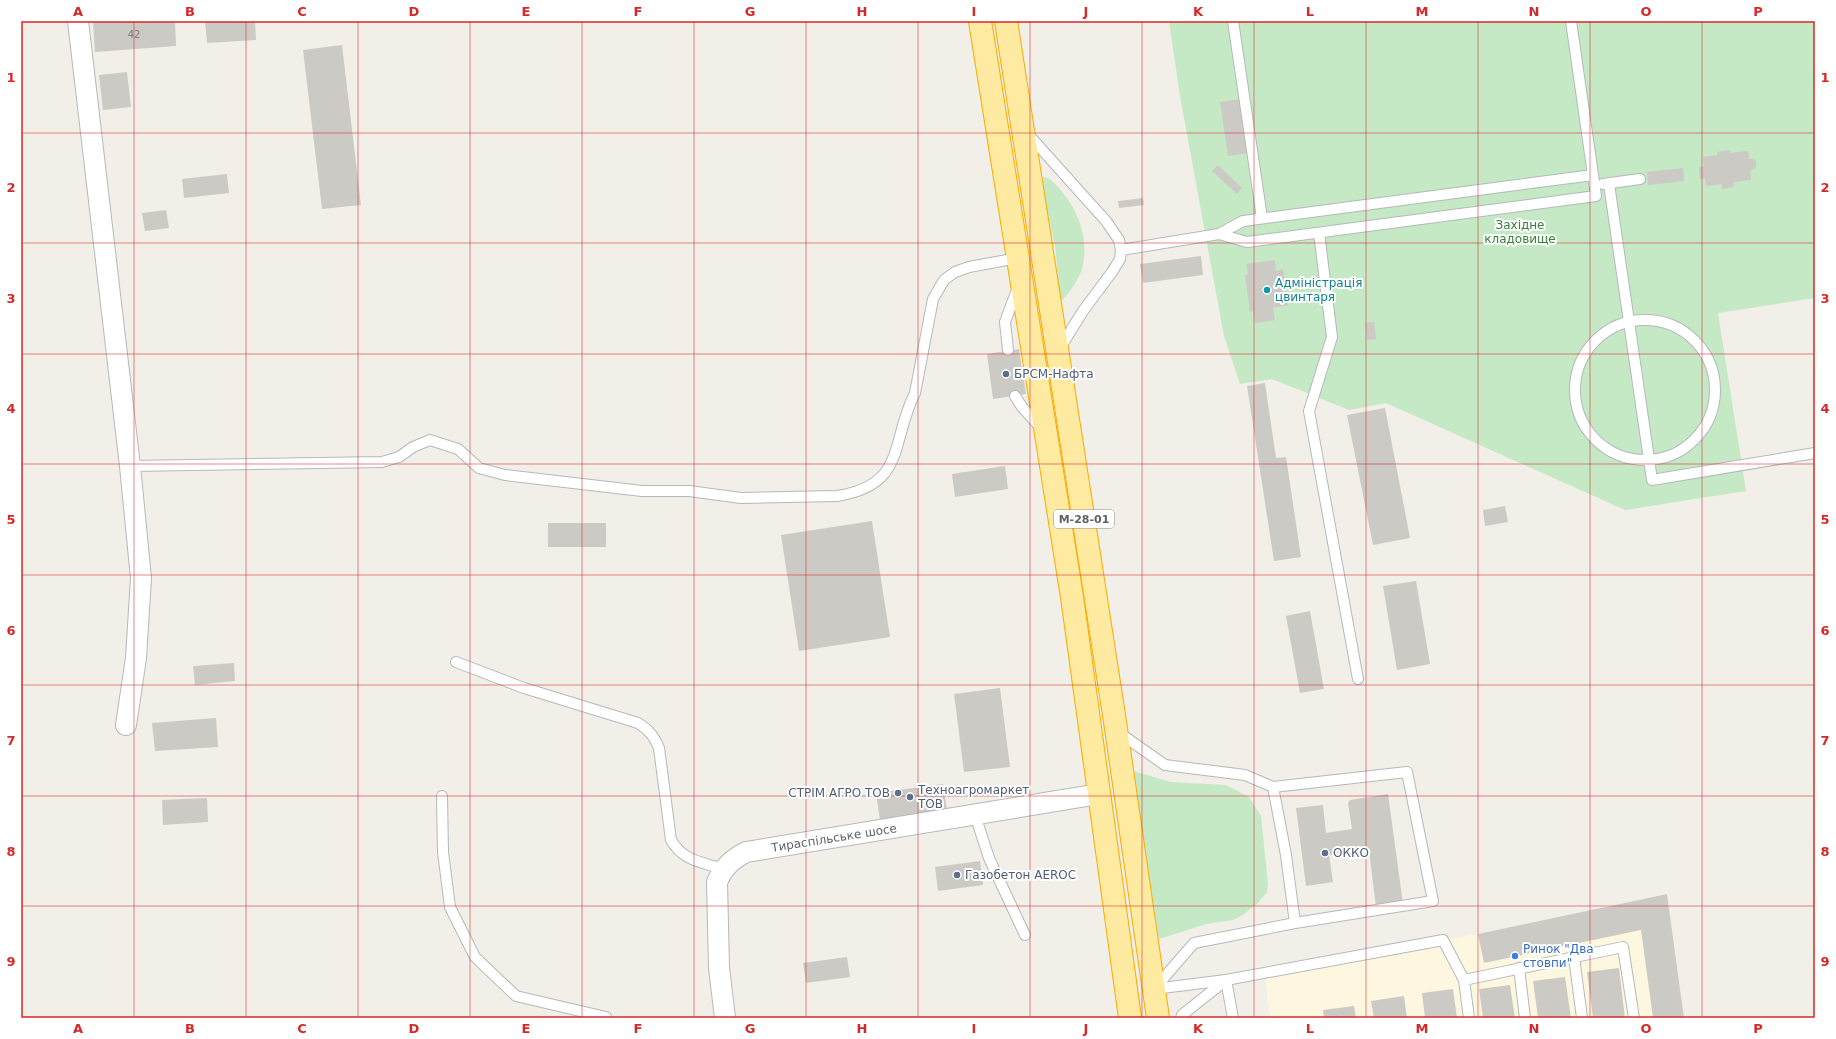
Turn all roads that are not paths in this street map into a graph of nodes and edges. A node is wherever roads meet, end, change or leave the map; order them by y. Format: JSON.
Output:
{"nodes":[{"id":1,"x":78,"y":21,"type":"edge"},
{"id":2,"x":980,"y":21,"type":"edge"},
{"id":3,"x":1006,"y":21,"type":"edge"},
{"id":4,"x":1233,"y":21,"type":"edge"},
{"id":5,"x":1571,"y":21,"type":"edge"},
{"id":6,"x":1023,"y":128,"type":"junction"},
{"id":7,"x":1640,"y":179,"type":"dead end"},
{"id":8,"x":1594,"y":180,"type":"junction"},
{"id":9,"x":1609,"y":184,"type":"junction"},
{"id":10,"x":1262,"y":218,"type":"junction"},
{"id":11,"x":1319,"y":233,"type":"junction"},
{"id":12,"x":1219,"y":234,"type":"junction"},
{"id":13,"x":1121,"y":250,"type":"junction"},
{"id":14,"x":1020,"y":268,"type":"junction"},
{"id":15,"x":1630,"y":321,"type":"junction"},
{"id":16,"x":1008,"y":350,"type":"dead end"},
{"id":17,"x":1058,"y":351,"type":"junction"},
{"id":18,"x":1016,"y":396,"type":"dead end"},
{"id":19,"x":1046,"y":434,"type":"junction"},
{"id":20,"x":1815,"y":453,"type":"edge"},
{"id":21,"x":1650,"y":461,"type":"junction"},
{"id":22,"x":130,"y":466,"type":"junction"},
{"id":23,"x":456,"y":662,"type":"dead end"},
{"id":24,"x":1358,"y":679,"type":"dead end"},
{"id":25,"x":126,"y":725,"type":"dead end"},
{"id":26,"x":1116,"y":731,"type":"junction"},
{"id":27,"x":1274,"y":787,"type":"junction"},
{"id":28,"x":1099,"y":794,"type":"junction"},
{"id":29,"x":442,"y":796,"type":"dead end"},
{"id":30,"x":976,"y":815,"type":"junction"},
{"id":31,"x":723,"y":869,"type":"junction"},
{"id":32,"x":1295,"y":923,"type":"junction"},
{"id":33,"x":1025,"y":935,"type":"dead end"},
{"id":34,"x":1574,"y":957,"type":"junction"},
{"id":35,"x":1519,"y":968,"type":"junction"},
{"id":36,"x":1226,"y":980,"type":"junction"},
{"id":37,"x":1464,"y":980,"type":"junction"},
{"id":38,"x":1154,"y":989,"type":"junction"},
{"id":39,"x":606,"y":1017,"type":"edge"},
{"id":40,"x":725,"y":1018,"type":"edge"},
{"id":41,"x":1130,"y":1018,"type":"edge"},
{"id":42,"x":1158,"y":1018,"type":"edge"},
{"id":43,"x":1181,"y":1018,"type":"edge"},
{"id":44,"x":1233,"y":1018,"type":"edge"},
{"id":45,"x":1470,"y":1018,"type":"edge"},
{"id":46,"x":1525,"y":1018,"type":"edge"},
{"id":47,"x":1582,"y":1018,"type":"edge"},
{"id":48,"x":1634,"y":1018,"type":"edge"}],
"edges":[{"from":1,"to":22,"type":"street"},
{"from":2,"to":14,"type":"highway","number":"М-28-01"},
{"from":3,"to":6,"type":"highway","number":"М-28-01"},
{"from":4,"to":10,"type":"lane"},
{"from":5,"to":8,"type":"lane"},
{"from":6,"to":13,"type":"lane"},
{"from":6,"to":17,"type":"highway","number":"М-28-01"},
{"from":7,"to":9,"type":"lane"},
{"from":8,"to":9,"type":"lane"},
{"from":8,"to":10,"type":"lane"},
{"from":8,"to":11,"type":"lane"},
{"from":9,"to":15,"type":"lane"},
{"from":10,"to":12,"type":"lane"},
{"from":11,"to":12,"type":"lane"},
{"from":11,"to":24,"type":"lane"},
{"from":12,"to":13,"type":"lane"},
{"from":13,"to":17,"type":"lane"},
{"from":14,"to":16,"type":"lane"},
{"from":14,"to":19,"type":"highway","number":"М-28-01"},
{"from":14,"to":22,"type":"lane"},
{"from":15,"to":21,"type":"lane"},
{"from":15,"to":21,"type":"lane"},
{"from":15,"to":21,"type":"lane"},
{"from":17,"to":26,"type":"highway","number":"М-28-01"},
{"from":18,"to":19,"type":"lane"},
{"from":19,"to":28,"type":"highway","number":"М-28-01"},
{"from":20,"to":21,"type":"lane"},
{"from":22,"to":25,"type":"street"},
{"from":23,"to":31,"type":"lane"},
{"from":26,"to":27,"type":"lane"},
{"from":26,"to":38,"type":"highway","number":"М-28-01"},
{"from":27,"to":32,"type":"lane"},
{"from":27,"to":32,"type":"lane"},
{"from":28,"to":30,"type":"street","name":"Тираспільське шосе"},
{"from":28,"to":41,"type":"highway","number":"М-28-01"},
{"from":29,"to":39,"type":"lane"},
{"from":30,"to":31,"type":"street","name":"Тираспільське шосе"},
{"from":30,"to":33,"type":"lane"},
{"from":31,"to":40,"type":"street"},
{"from":32,"to":38,"type":"lane"},
{"from":34,"to":35,"type":"lane"},
{"from":34,"to":47,"type":"lane"},
{"from":34,"to":48,"type":"lane"},
{"from":35,"to":37,"type":"lane"},
{"from":35,"to":46,"type":"lane"},
{"from":36,"to":37,"type":"lane"},
{"from":36,"to":38,"type":"lane"},
{"from":36,"to":43,"type":"lane"},
{"from":36,"to":44,"type":"lane"},
{"from":37,"to":45,"type":"lane"},
{"from":38,"to":42,"type":"highway","number":"М-28-01"}]}
